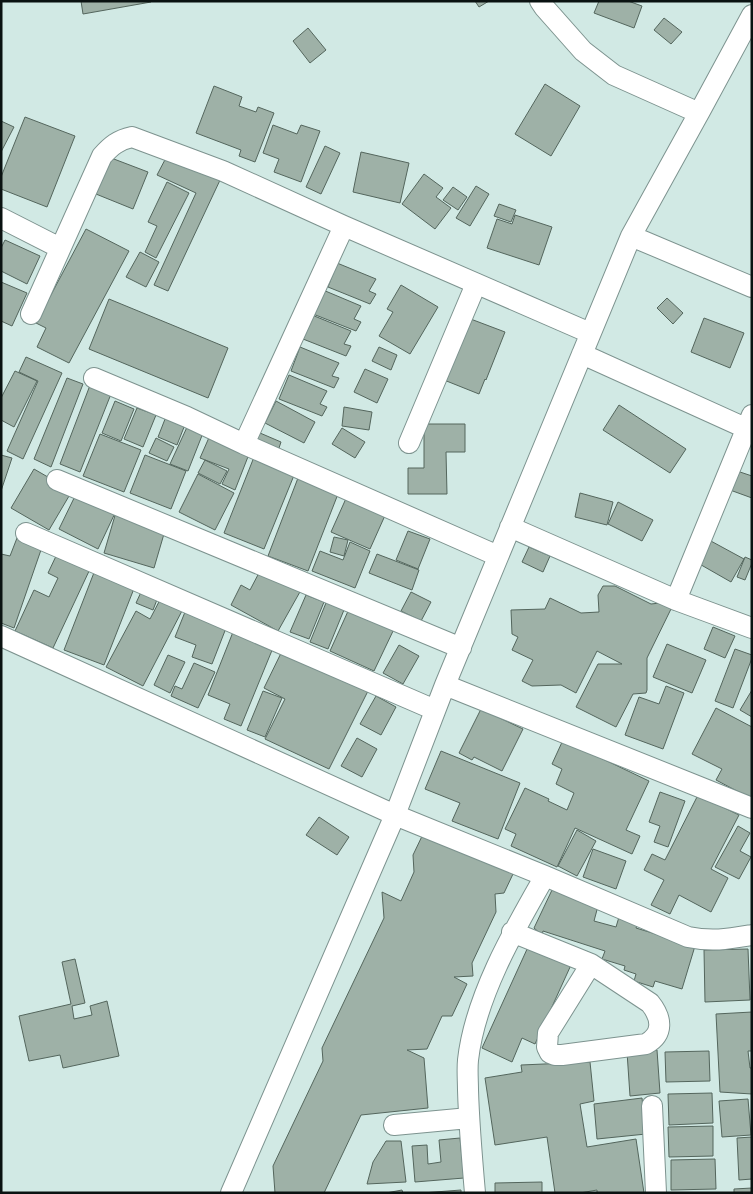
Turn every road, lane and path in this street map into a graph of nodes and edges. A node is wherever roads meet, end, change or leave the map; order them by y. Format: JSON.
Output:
{"nodes":[{"id":1,"x":540,"y":1,"type":"edge"},
{"id":2,"x":752,"y":15,"type":"edge"},
{"id":3,"x":699,"y":113,"type":"junction"},
{"id":4,"x":1,"y":218,"type":"edge"},
{"id":5,"x":344,"y":226,"type":"junction"},
{"id":6,"x":631,"y":236,"type":"junction"},
{"id":7,"x":60,"y":248,"type":"junction"},
{"id":8,"x":476,"y":284,"type":"junction"},
{"id":9,"x":752,"y":287,"type":"edge"},
{"id":10,"x":31,"y":314,"type":"dead end"},
{"id":11,"x":590,"y":333,"type":"junction"},
{"id":12,"x":582,"y":354,"type":"junction"},
{"id":13,"x":94,"y":378,"type":"dead end"},
{"id":14,"x":750,"y":425,"type":"edge"},
{"id":15,"x":244,"y":444,"type":"junction"},
{"id":16,"x":409,"y":444,"type":"dead end"},
{"id":17,"x":57,"y":480,"type":"dead end"},
{"id":18,"x":510,"y":528,"type":"junction"},
{"id":19,"x":26,"y":533,"type":"dead end"},
{"id":20,"x":498,"y":556,"type":"junction"},
{"id":21,"x":676,"y":600,"type":"junction"},
{"id":22,"x":752,"y":628,"type":"edge"},
{"id":23,"x":1,"y":636,"type":"edge"},
{"id":24,"x":461,"y":648,"type":"junction"},
{"id":25,"x":445,"y":685,"type":"junction"},
{"id":26,"x":436,"y":710,"type":"junction"},
{"id":27,"x":752,"y":808,"type":"edge"},
{"id":28,"x":395,"y":815,"type":"junction"},
{"id":29,"x":545,"y":876,"type":"junction"},
{"id":30,"x":512,"y":932,"type":"junction"},
{"id":31,"x":752,"y":935,"type":"edge"},
{"id":32,"x":591,"y":964,"type":"junction"},
{"id":33,"x":652,"y":1106,"type":"dead end"},
{"id":34,"x":469,"y":1118,"type":"junction"},
{"id":35,"x":394,"y":1125,"type":"dead end"},
{"id":36,"x":231,"y":1193,"type":"edge"},
{"id":37,"x":475,"y":1193,"type":"edge"},
{"id":38,"x":656,"y":1193,"type":"edge"}],
"edges":[{"from":1,"to":3,"type":"street"},
{"from":2,"to":3,"type":"street"},
{"from":3,"to":6,"type":"street"},
{"from":4,"to":7,"type":"street"},
{"from":5,"to":7,"type":"street"},
{"from":5,"to":8,"type":"street"},
{"from":5,"to":15,"type":"street"},
{"from":6,"to":9,"type":"street"},
{"from":6,"to":11,"type":"street"},
{"from":7,"to":10,"type":"street"},
{"from":8,"to":11,"type":"street"},
{"from":8,"to":16,"type":"street"},
{"from":11,"to":12,"type":"street"},
{"from":12,"to":14,"type":"street"},
{"from":12,"to":18,"type":"street"},
{"from":13,"to":15,"type":"street"},
{"from":14,"to":21,"type":"street"},
{"from":15,"to":20,"type":"street"},
{"from":17,"to":24,"type":"street"},
{"from":18,"to":20,"type":"street"},
{"from":18,"to":21,"type":"street"},
{"from":19,"to":26,"type":"street"},
{"from":20,"to":24,"type":"street"},
{"from":21,"to":22,"type":"street"},
{"from":23,"to":28,"type":"street"},
{"from":24,"to":25,"type":"street"},
{"from":25,"to":26,"type":"street"},
{"from":25,"to":27,"type":"street"},
{"from":26,"to":28,"type":"street"},
{"from":28,"to":29,"type":"street"},
{"from":28,"to":36,"type":"street"},
{"from":29,"to":30,"type":"street"},
{"from":29,"to":31,"type":"street"},
{"from":30,"to":32,"type":"street"},
{"from":30,"to":34,"type":"street"},
{"from":32,"to":32,"type":"street"},
{"from":33,"to":38,"type":"street"},
{"from":34,"to":35,"type":"street"},
{"from":34,"to":37,"type":"street"}]}
